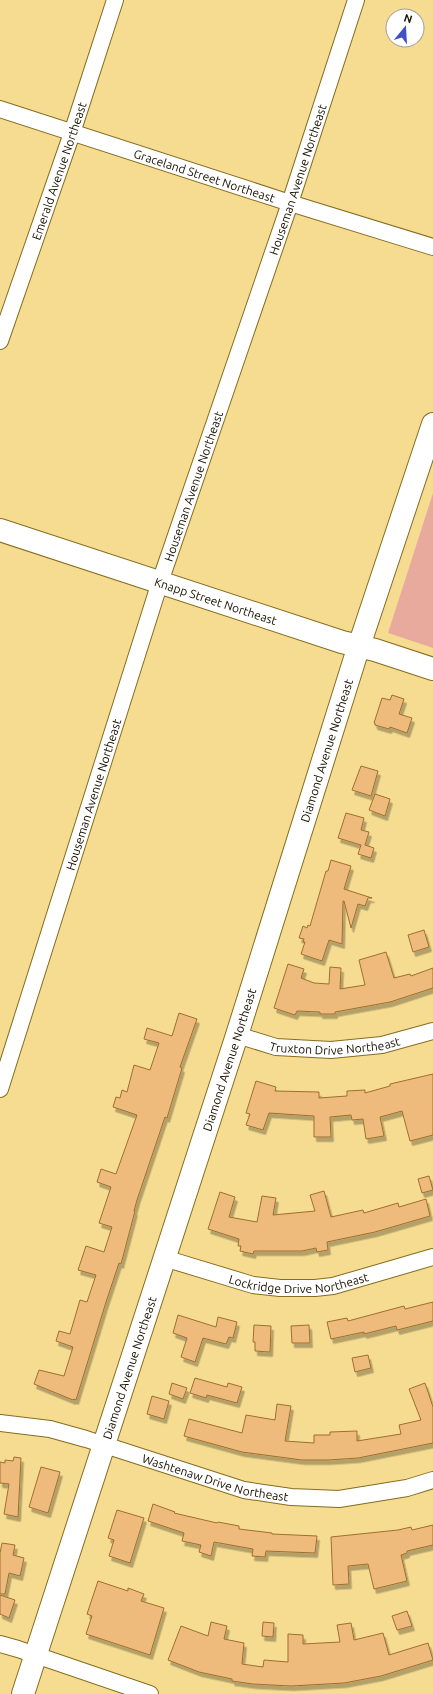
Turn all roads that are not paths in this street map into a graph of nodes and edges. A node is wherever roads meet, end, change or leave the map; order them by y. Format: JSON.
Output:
{"nodes":[{"id":1,"x":115,"y":0,"type":"edge"},
{"id":2,"x":356,"y":0,"type":"edge"},
{"id":3,"x":0,"y":109,"type":"edge"},
{"id":4,"x":72,"y":133,"type":"junction"},
{"id":5,"x":290,"y":203,"type":"junction"},
{"id":6,"x":433,"y":247,"type":"edge"},
{"id":7,"x":0,"y":342,"type":"edge"},
{"id":8,"x":433,"y":424,"type":"edge"},
{"id":9,"x":0,"y":530,"type":"edge"},
{"id":10,"x":160,"y":582,"type":"junction"},
{"id":11,"x":359,"y":646,"type":"junction"},
{"id":12,"x":433,"y":669,"type":"edge"},
{"id":13,"x":433,"y":1031,"type":"edge"},
{"id":14,"x":237,"y":1035,"type":"junction"},
{"id":15,"x":0,"y":1089,"type":"edge"},
{"id":16,"x":433,"y":1257,"type":"edge"},
{"id":17,"x":164,"y":1258,"type":"junction"},
{"id":18,"x":0,"y":1423,"type":"edge"},
{"id":19,"x":104,"y":1444,"type":"junction"},
{"id":20,"x":433,"y":1480,"type":"edge"},
{"id":21,"x":0,"y":1644,"type":"edge"},
{"id":22,"x":36,"y":1654,"type":"junction"},
{"id":23,"x":23,"y":1694,"type":"edge"},
{"id":24,"x":150,"y":1694,"type":"edge"}],
"edges":[{"from":1,"to":4,"type":"street","name":"Emerald Avenue Northeast"},
{"from":2,"to":5,"type":"street","name":"Houseman Avenue Northeast"},
{"from":3,"to":4,"type":"street","name":"Graceland Street Northeast"},
{"from":4,"to":5,"type":"street","name":"Graceland Street Northeast"},
{"from":4,"to":7,"type":"street","name":"Emerald Avenue Northeast"},
{"from":5,"to":6,"type":"street","name":"Graceland Street Northeast"},
{"from":5,"to":10,"type":"street","name":"Houseman Avenue Northeast"},
{"from":8,"to":11,"type":"street","name":"Diamond Avenue Northeast"},
{"from":9,"to":10,"type":"street","name":"Knapp Street Northeast"},
{"from":10,"to":11,"type":"street","name":"Knapp Street Northeast"},
{"from":10,"to":15,"type":"street","name":"Houseman Avenue Northeast"},
{"from":11,"to":12,"type":"street","name":"Knapp Street Northeast"},
{"from":11,"to":14,"type":"street","name":"Diamond Avenue Northeast"},
{"from":13,"to":14,"type":"street","name":"Truxton Drive Northeast"},
{"from":14,"to":17,"type":"street","name":"Diamond Avenue Northeast"},
{"from":16,"to":17,"type":"street","name":"Lockridge Drive Northeast"},
{"from":17,"to":19,"type":"street","name":"Diamond Avenue Northeast"},
{"from":18,"to":19,"type":"street","name":"Washtenaw Drive Northeast"},
{"from":19,"to":20,"type":"street","name":"Washtenaw Drive Northeast"},
{"from":19,"to":22,"type":"street","name":"Diamond Avenue Northeast"},
{"from":21,"to":22,"type":"street"},
{"from":22,"to":23,"type":"street","name":"Diamond Avenue Northeast"},
{"from":22,"to":24,"type":"street"}]}
